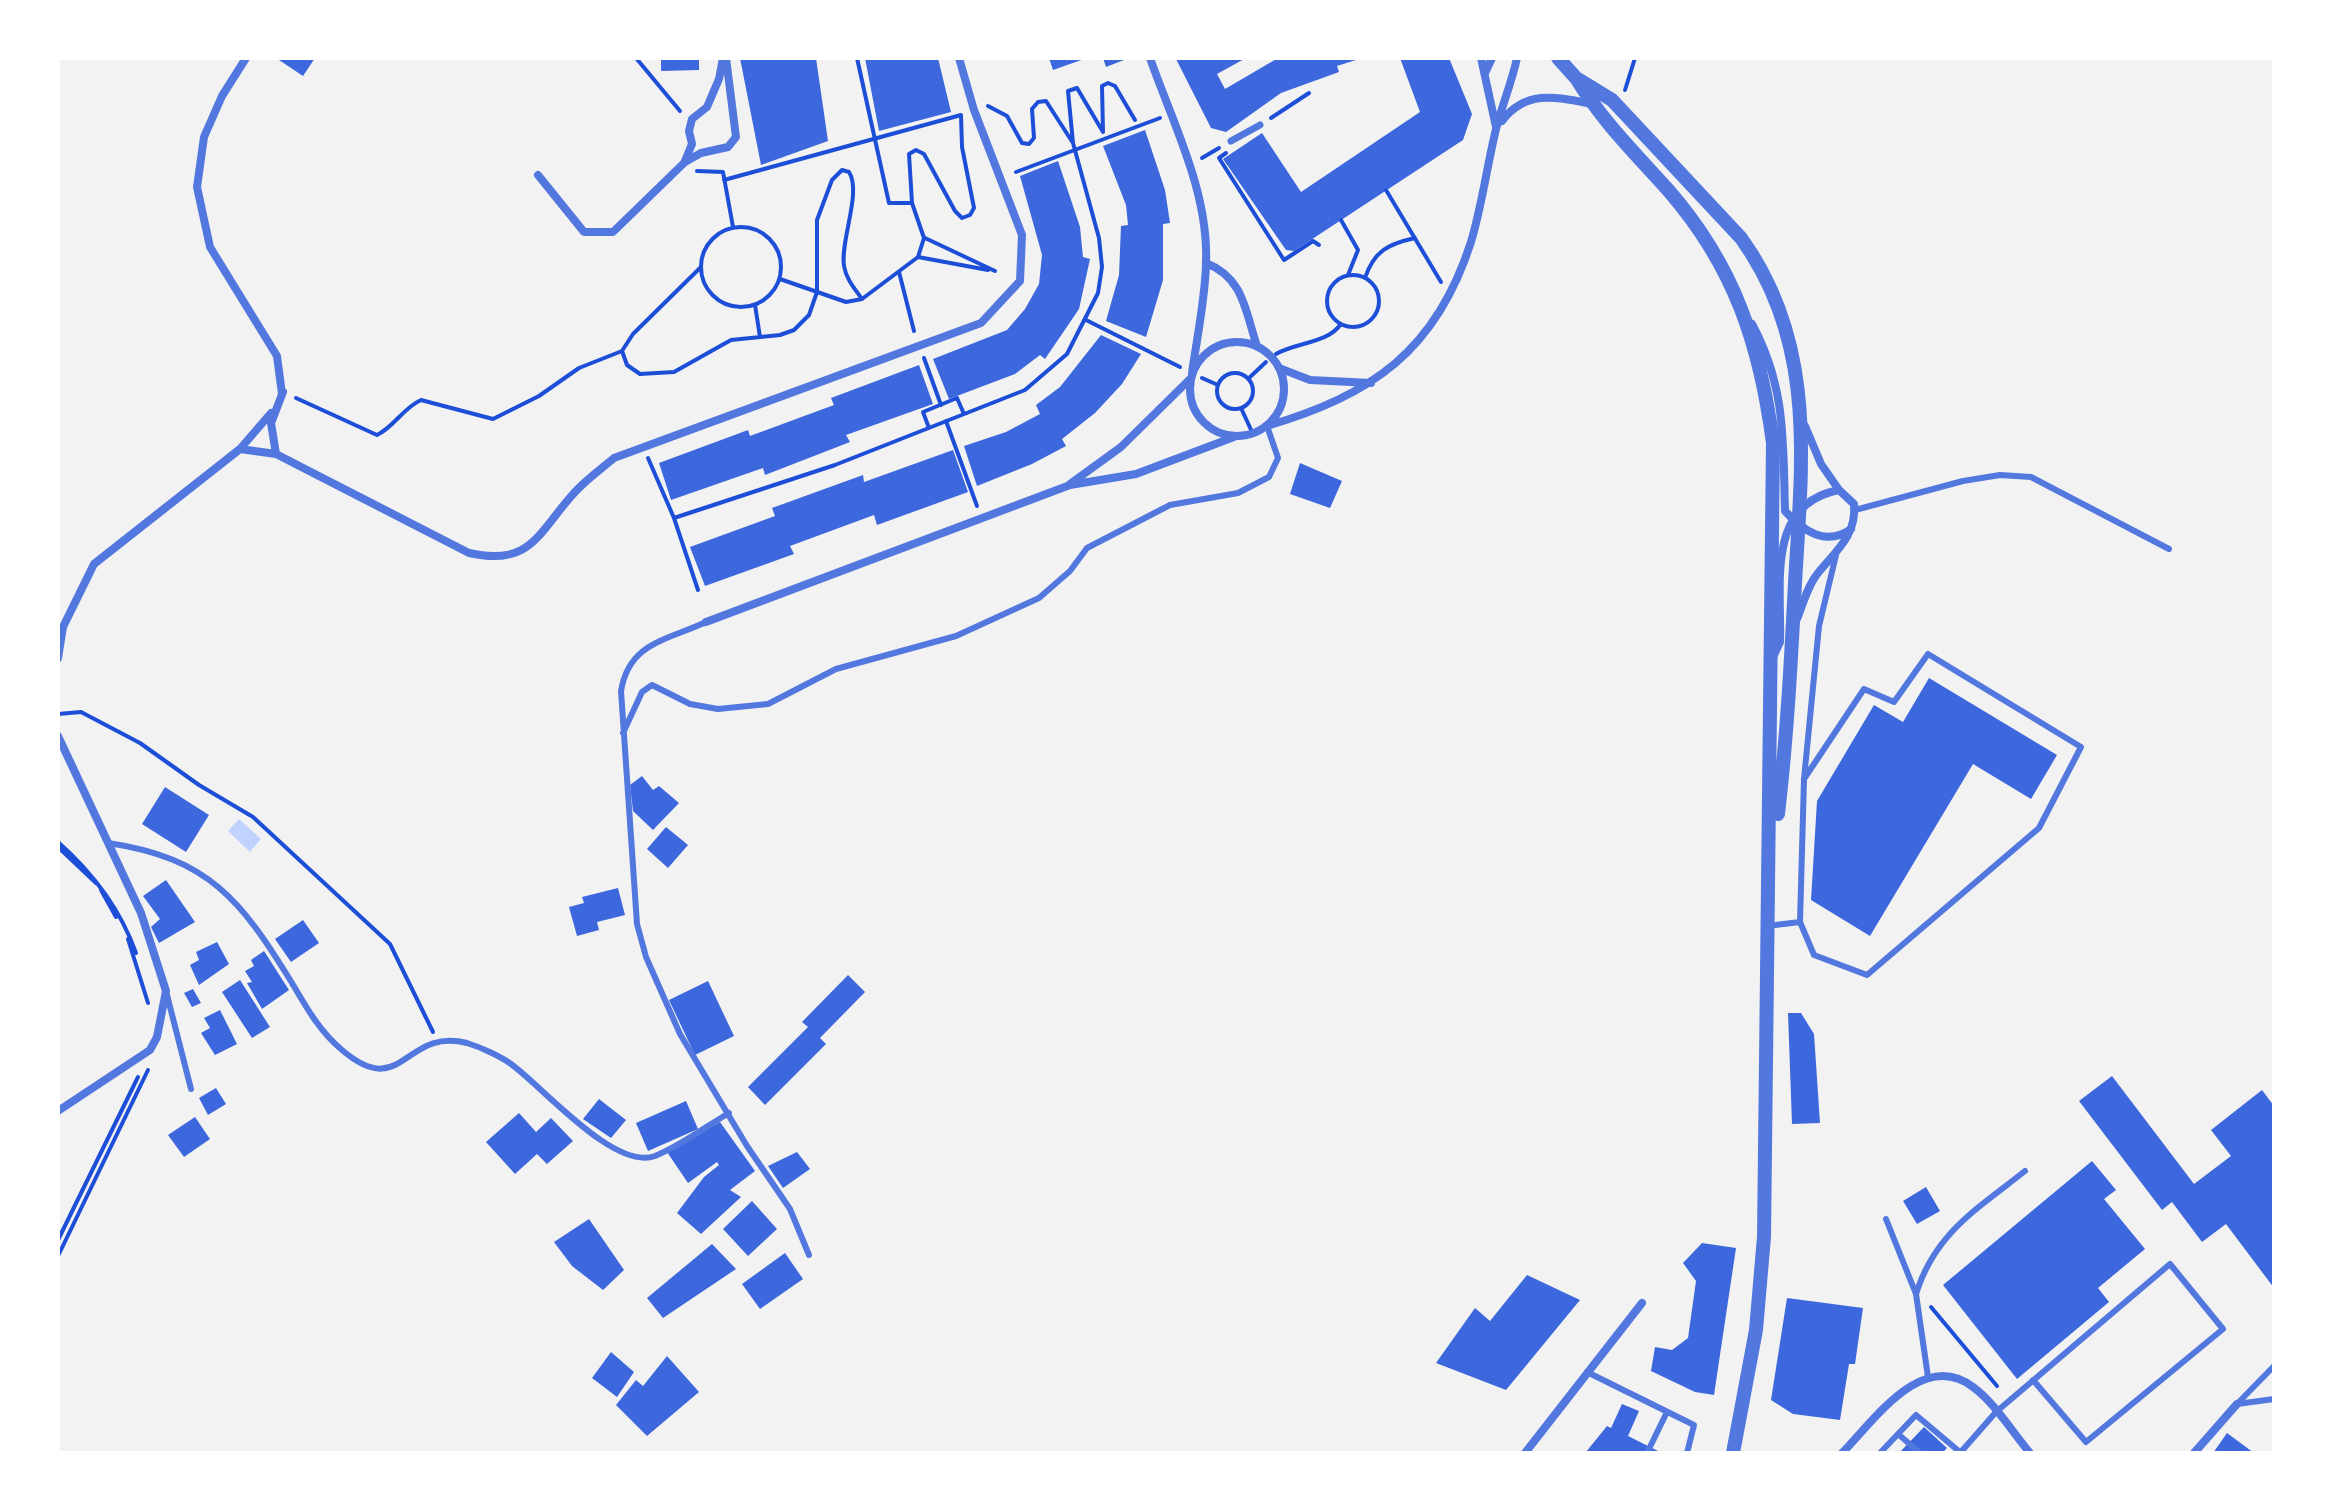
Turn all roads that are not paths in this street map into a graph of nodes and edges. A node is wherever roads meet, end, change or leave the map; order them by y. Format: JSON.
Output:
{"nodes":[{"id":1,"x":246,"y":58,"type":"edge"},
{"id":2,"x":724,"y":58,"type":"edge"},
{"id":3,"x":959,"y":58,"type":"edge"},
{"id":4,"x":1150,"y":58,"type":"edge"},
{"id":5,"x":1481,"y":58,"type":"edge"},
{"id":6,"x":1492,"y":58,"type":"edge"},
{"id":7,"x":1517,"y":58,"type":"edge"},
{"id":8,"x":1555,"y":58,"type":"edge"},
{"id":9,"x":1576,"y":78,"type":"junction"},
{"id":10,"x":1485,"y":82,"type":"junction"},
{"id":11,"x":1592,"y":104,"type":"junction"},
{"id":12,"x":1260,"y":125,"type":"road end"},
{"id":13,"x":1497,"y":128,"type":"junction"},
{"id":14,"x":1231,"y":141,"type":"road end"},
{"id":15,"x":689,"y":165,"type":"junction"},
{"id":16,"x":538,"y":175,"type":"dead end"},
{"id":17,"x":1206,"y":263,"type":"junction"},
{"id":18,"x":1743,"y":307,"type":"junction"},
{"id":19,"x":1257,"y":346,"type":"junction"},
{"id":20,"x":1279,"y":368,"type":"junction"},
{"id":21,"x":1191,"y":377,"type":"junction"},
{"id":22,"x":1371,"y":383,"type":"junction"},
{"id":23,"x":283,"y":392,"type":"junction"},
{"id":24,"x":1802,"y":417,"type":"junction"},
{"id":25,"x":1267,"y":426,"type":"junction"},
{"id":26,"x":1234,"y":437,"type":"junction"},
{"id":27,"x":240,"y":449,"type":"junction"},
{"id":28,"x":276,"y":454,"type":"junction"},
{"id":29,"x":1070,"y":485,"type":"junction"},
{"id":30,"x":1839,"y":490,"type":"junction"},
{"id":31,"x":1855,"y":510,"type":"junction"},
{"id":32,"x":1796,"y":518,"type":"junction"},
{"id":33,"x":1851,"y":529,"type":"junction"},
{"id":34,"x":2169,"y":549,"type":"dead end"},
{"id":35,"x":1836,"y":555,"type":"junction"},
{"id":36,"x":706,"y":622,"type":"joint"},
{"id":37,"x":1793,"y":631,"type":"junction"},
{"id":38,"x":58,"y":658,"type":"edge"},
{"id":39,"x":1769,"y":665,"type":"junction"},
{"id":40,"x":623,"y":733,"type":"junction"},
{"id":41,"x":58,"y":736,"type":"edge"},
{"id":42,"x":1804,"y":779,"type":"junction"},
{"id":43,"x":106,"y":843,"type":"junction"},
{"id":44,"x":1770,"y":874,"type":"junction"},
{"id":45,"x":1800,"y":922,"type":"junction"},
{"id":46,"x":1767,"y":926,"type":"junction"},
{"id":47,"x":166,"y":991,"type":"junction"},
{"id":48,"x":191,"y":1089,"type":"dead end"},
{"id":49,"x":58,"y":1111,"type":"edge"},
{"id":50,"x":729,"y":1113,"type":"junction"},
{"id":51,"x":2025,"y":1171,"type":"dead end"},
{"id":52,"x":1886,"y":1219,"type":"dead end"},
{"id":53,"x":809,"y":1255,"type":"dead end"},
{"id":54,"x":1916,"y":1292,"type":"junction"},
{"id":55,"x":1642,"y":1303,"type":"dead end"},
{"id":56,"x":2274,"y":1366,"type":"edge"},
{"id":57,"x":1586,"y":1371,"type":"junction"},
{"id":58,"x":1928,"y":1377,"type":"junction"},
{"id":59,"x":2033,"y":1380,"type":"junction"},
{"id":60,"x":2274,"y":1399,"type":"edge"},
{"id":61,"x":2237,"y":1404,"type":"junction"},
{"id":62,"x":1667,"y":1412,"type":"junction"},
{"id":63,"x":1996,"y":1412,"type":"junction"},
{"id":64,"x":1898,"y":1434,"type":"junction"},
{"id":65,"x":1525,"y":1453,"type":"edge"},
{"id":66,"x":1647,"y":1453,"type":"edge"},
{"id":67,"x":1687,"y":1453,"type":"edge"},
{"id":68,"x":1733,"y":1453,"type":"edge"},
{"id":69,"x":1842,"y":1453,"type":"edge"},
{"id":70,"x":1880,"y":1453,"type":"edge"},
{"id":71,"x":1920,"y":1453,"type":"edge"},
{"id":72,"x":1961,"y":1453,"type":"edge"},
{"id":73,"x":2030,"y":1453,"type":"edge"},
{"id":74,"x":2194,"y":1453,"type":"edge"}],
"edges":[{"from":1,"to":23,"type":"street"},
{"from":2,"to":15,"type":"street"},
{"from":2,"to":15,"type":"street"},
{"from":3,"to":28,"type":"street"},
{"from":4,"to":17,"type":"street"},
{"from":5,"to":10,"type":"street"},
{"from":6,"to":10,"type":"street"},
{"from":7,"to":13,"type":"street"},
{"from":8,"to":9,"type":"street"},
{"from":9,"to":11,"type":"street"},
{"from":9,"to":24,"type":"street"},
{"from":10,"to":13,"type":"street"},
{"from":11,"to":13,"type":"street"},
{"from":11,"to":18,"type":"street"},
{"from":12,"to":14,"type":"street"},
{"from":13,"to":22,"type":"street"},
{"from":15,"to":16,"type":"street"},
{"from":17,"to":19,"type":"street"},
{"from":17,"to":21,"type":"street"},
{"from":18,"to":32,"type":"street"},
{"from":18,"to":39,"type":"street"},
{"from":19,"to":20,"type":"street"},
{"from":19,"to":21,"type":"street"},
{"from":20,"to":22,"type":"street"},
{"from":20,"to":25,"type":"street"},
{"from":21,"to":26,"type":"street"},
{"from":21,"to":29,"type":"street"},
{"from":22,"to":25,"type":"street"},
{"from":23,"to":27,"type":"street"},
{"from":23,"to":28,"type":"street"},
{"from":24,"to":30,"type":"street"},
{"from":24,"to":32,"type":"street"},
{"from":25,"to":26,"type":"street"},
{"from":25,"to":40,"type":"lane"},
{"from":26,"to":29,"type":"street"},
{"from":27,"to":28,"type":"street"},
{"from":27,"to":38,"type":"street"},
{"from":29,"to":36,"type":"street"},
{"from":30,"to":31,"type":"street"},
{"from":30,"to":32,"type":"street"},
{"from":31,"to":33,"type":"street"},
{"from":31,"to":34,"type":"lane"},
{"from":32,"to":33,"type":"street"},
{"from":32,"to":37,"type":"street"},
{"from":32,"to":39,"type":"street"},
{"from":33,"to":35,"type":"street"},
{"from":35,"to":37,"type":"street"},
{"from":35,"to":42,"type":"lane"},
{"from":36,"to":40,"type":"lane"},
{"from":37,"to":44,"type":"street"},
{"from":39,"to":44,"type":"street"},
{"from":40,"to":50,"type":"lane"},
{"from":41,"to":43,"type":"street"},
{"from":42,"to":45,"type":"lane"},
{"from":42,"to":45,"type":"lane"},
{"from":43,"to":47,"type":"street"},
{"from":43,"to":50,"type":"lane"},
{"from":44,"to":46,"type":"street"},
{"from":45,"to":46,"type":"lane"},
{"from":46,"to":68,"type":"street"},
{"from":47,"to":48,"type":"lane"},
{"from":47,"to":49,"type":"street"},
{"from":50,"to":53,"type":"lane"},
{"from":51,"to":54,"type":"lane"},
{"from":52,"to":54,"type":"lane"},
{"from":54,"to":58,"type":"lane"},
{"from":55,"to":57,"type":"street"},
{"from":56,"to":61,"type":"lane"},
{"from":57,"to":62,"type":"lane"},
{"from":57,"to":65,"type":"street"},
{"from":58,"to":63,"type":"street"},
{"from":58,"to":69,"type":"street"},
{"from":59,"to":59,"type":"lane"},
{"from":59,"to":63,"type":"lane"},
{"from":60,"to":61,"type":"lane"},
{"from":61,"to":74,"type":"street"},
{"from":62,"to":66,"type":"lane"},
{"from":62,"to":67,"type":"lane"},
{"from":63,"to":72,"type":"lane"},
{"from":63,"to":73,"type":"street"},
{"from":64,"to":70,"type":"lane"},
{"from":64,"to":71,"type":"lane"},
{"from":64,"to":72,"type":"lane"}]}
